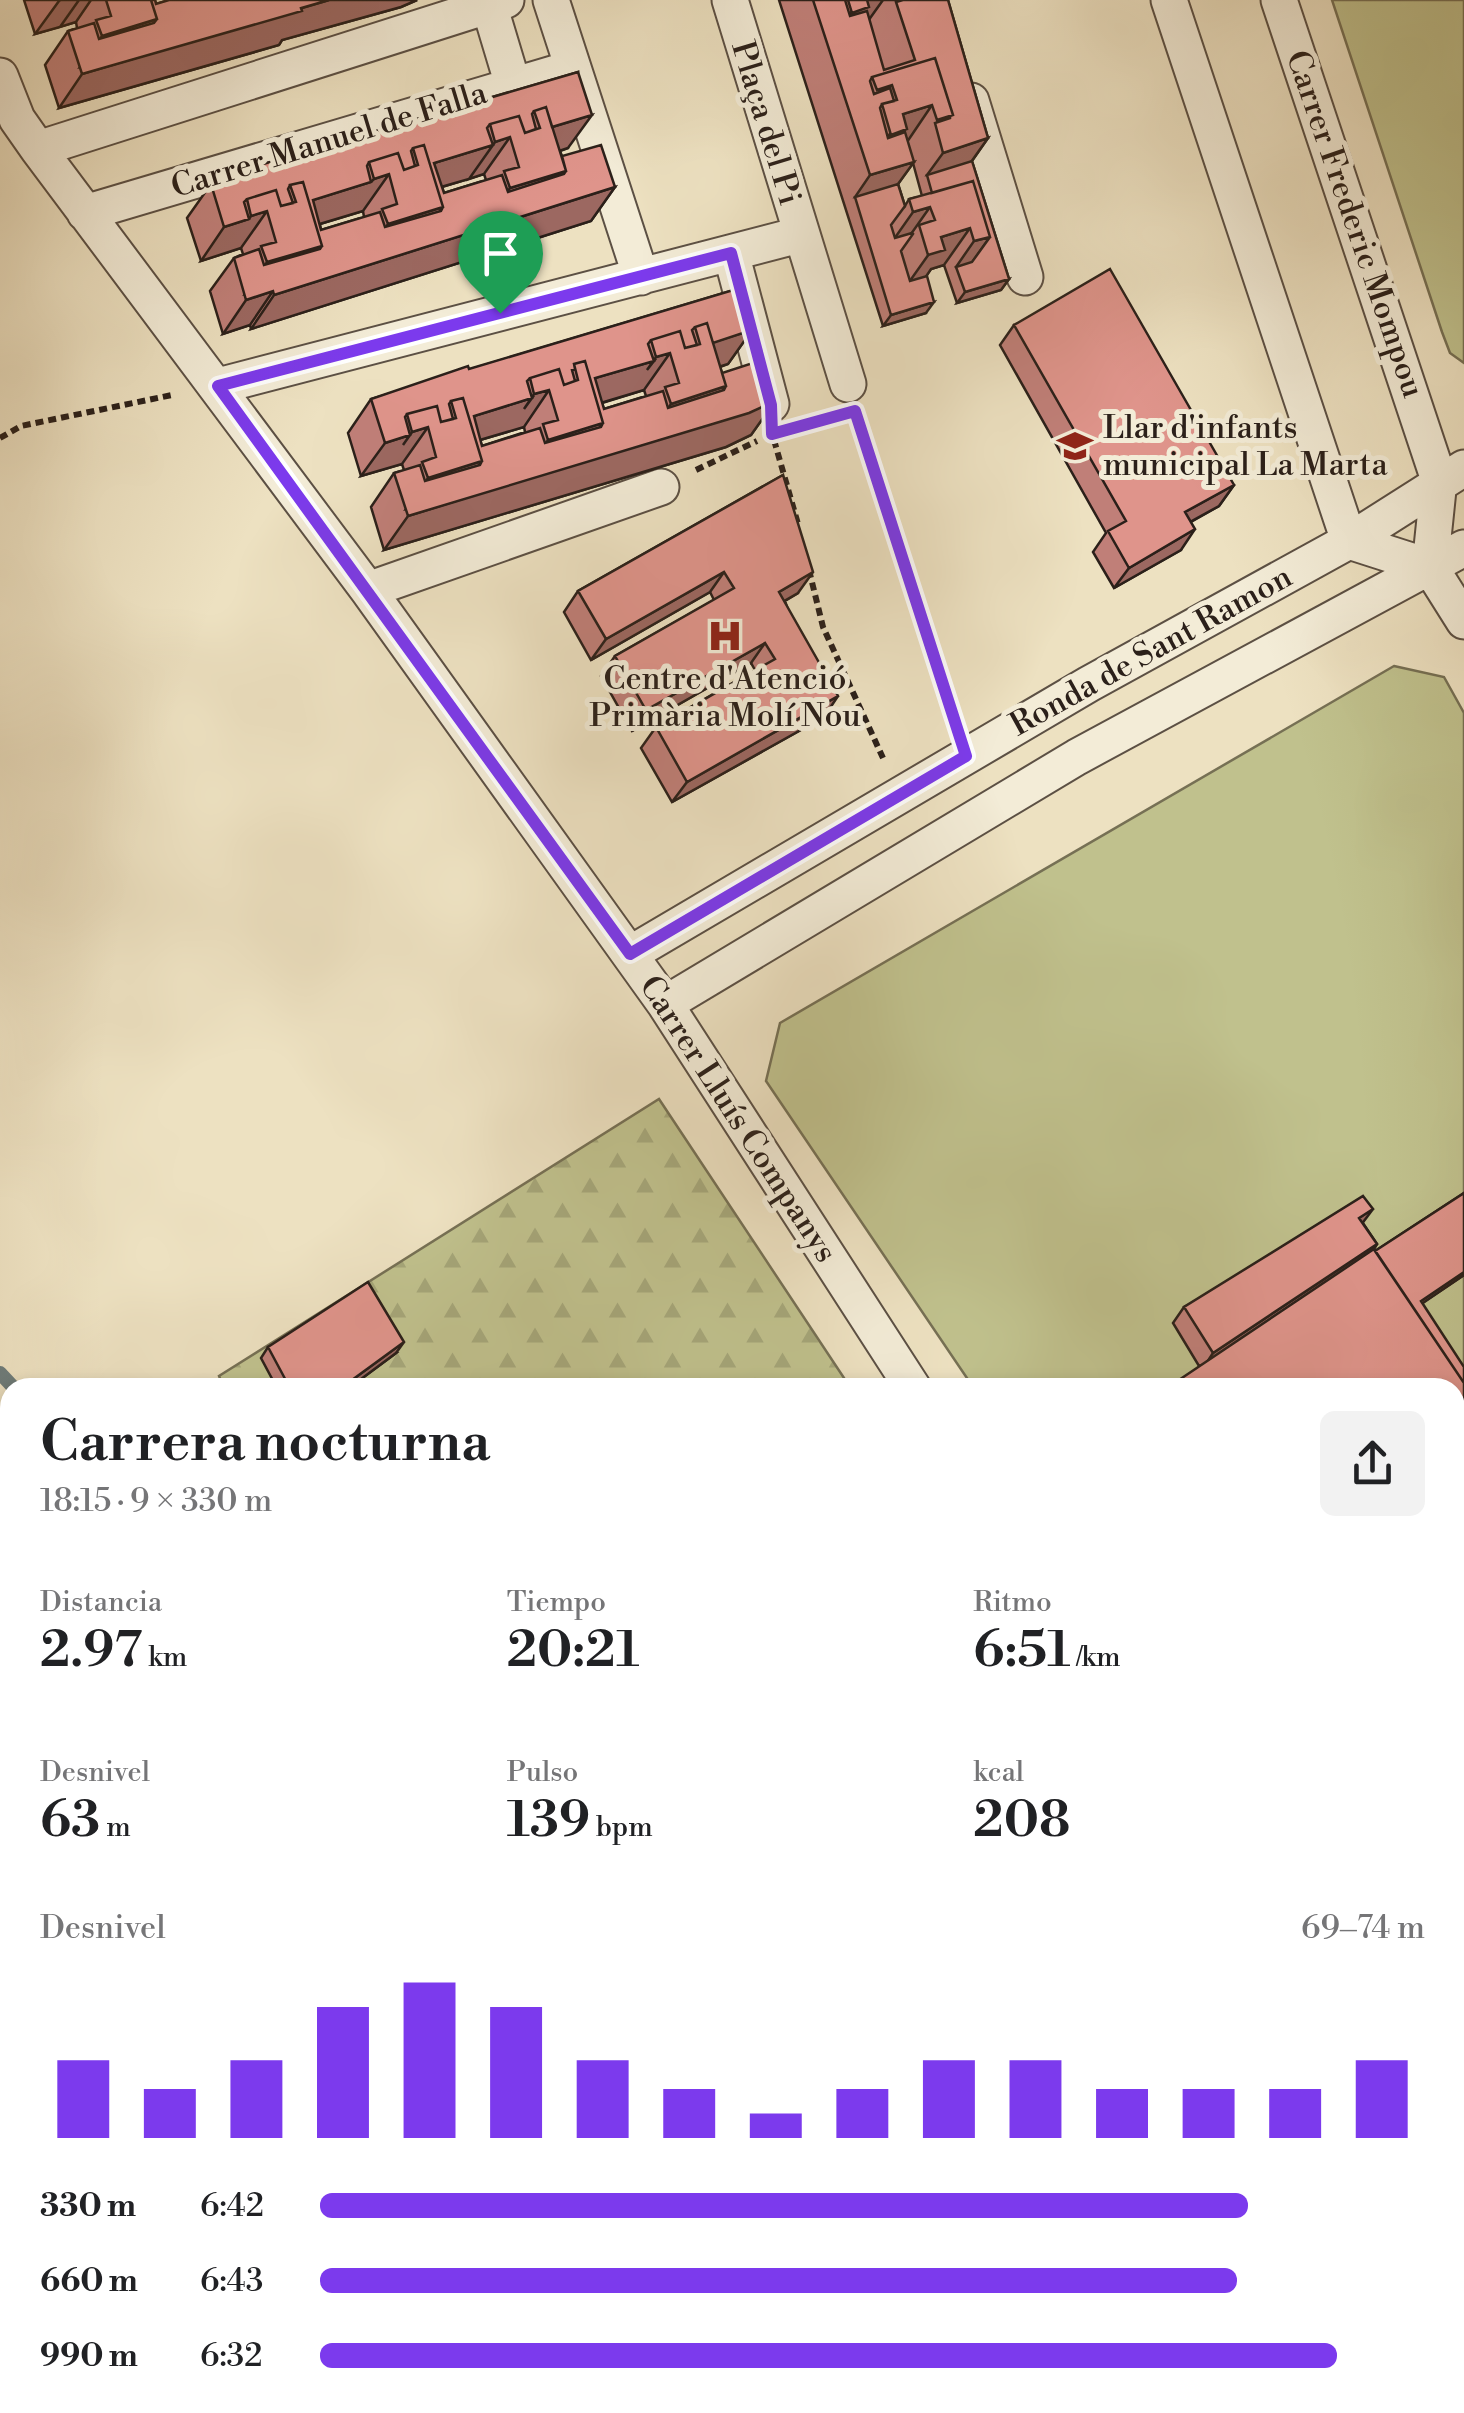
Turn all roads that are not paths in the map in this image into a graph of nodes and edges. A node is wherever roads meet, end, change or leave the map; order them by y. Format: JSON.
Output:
{"nodes":[{"id":1,"x":550,"y":0,"type":"edge"},
{"id":2,"x":730,"y":0,"type":"edge"},
{"id":3,"x":1169,"y":0,"type":"edge"},
{"id":4,"x":1279,"y":0,"type":"edge"},
{"id":5,"x":480,"y":5,"type":"edge"},
{"id":6,"x":573,"y":68,"type":"junction"},
{"id":7,"x":962,"y":74,"type":"edge"},
{"id":8,"x":0,"y":76,"type":"edge"},
{"id":9,"x":513,"y":85,"type":"junction"},
{"id":10,"x":38,"y":148,"type":"junction"},
{"id":11,"x":86,"y":213,"type":"junction"},
{"id":12,"x":799,"y":235,"type":"junction"},
{"id":13,"x":731,"y":253,"type":"junction"},
{"id":14,"x":642,"y":277,"type":"junction"},
{"id":15,"x":1025,"y":277,"type":"dead end"},
{"id":16,"x":218,"y":386,"type":"junction"},
{"id":17,"x":851,"y":398,"type":"road end"},
{"id":18,"x":778,"y":423,"type":"road end"},
{"id":19,"x":1451,"y":474,"type":"edge"},
{"id":20,"x":661,"y":487,"type":"edge"},
{"id":21,"x":1349,"y":540,"type":"junction"},
{"id":22,"x":1464,"y":548,"type":"edge"},
{"id":23,"x":1430,"y":567,"type":"junction"},
{"id":24,"x":368,"y":590,"type":"junction"},
{"id":25,"x":1464,"y":621,"type":"edge"},
{"id":26,"x":630,"y":954,"type":"junction"},
{"id":27,"x":665,"y":1004,"type":"junction"},
{"id":28,"x":907,"y":1378,"type":"edge"}],
"edges":[{"from":1,"to":6,"type":"street"},
{"from":2,"to":12,"type":"street","name":"Plaça del Pi"},
{"from":3,"to":21,"type":"street"},
{"from":4,"to":19,"type":"street","name":"Carrer Frederic Mompou"},
{"from":5,"to":9,"type":"street"},
{"from":5,"to":10,"type":"street"},
{"from":6,"to":9,"type":"street","name":"Carrer Manuel de Falla"},
{"from":6,"to":14,"type":"street"},
{"from":7,"to":15,"type":"street"},
{"from":8,"to":10,"type":"street","name":"Carrer Lluís Companys"},
{"from":9,"to":11,"type":"street","name":"Carrer Manuel de Falla"},
{"from":10,"to":11,"type":"street","name":"Carrer Lluís Companys"},
{"from":11,"to":16,"type":"street","name":"Carrer Lluís Companys"},
{"from":12,"to":13,"type":"street","name":"Plaça del Pi"},
{"from":12,"to":17,"type":"street"},
{"from":13,"to":14,"type":"street","name":"Plaça del Pi"},
{"from":13,"to":18,"type":"street"},
{"from":14,"to":16,"type":"street","name":"Plaça del Pi"},
{"from":16,"to":24,"type":"street","name":"Carrer Lluís Companys"},
{"from":19,"to":21,"type":"street","name":"Ronda de Sant Ramon"},
{"from":19,"to":23,"type":"street","name":"Carrer Frederic Mompou"},
{"from":20,"to":24,"type":"street"},
{"from":21,"to":23,"type":"street"},
{"from":21,"to":26,"type":"street","name":"Ronda de Sant Ramon"},
{"from":22,"to":23,"type":"street","name":"Ronda de Sant Ramon"},
{"from":23,"to":25,"type":"street"},
{"from":23,"to":27,"type":"street","name":"Ronda de Sant Ramon"},
{"from":24,"to":26,"type":"street","name":"Carrer Lluís Companys"},
{"from":26,"to":27,"type":"street","name":"Carrer Lluís Companys"},
{"from":27,"to":28,"type":"street","name":"Carrer Lluís Companys"}]}
